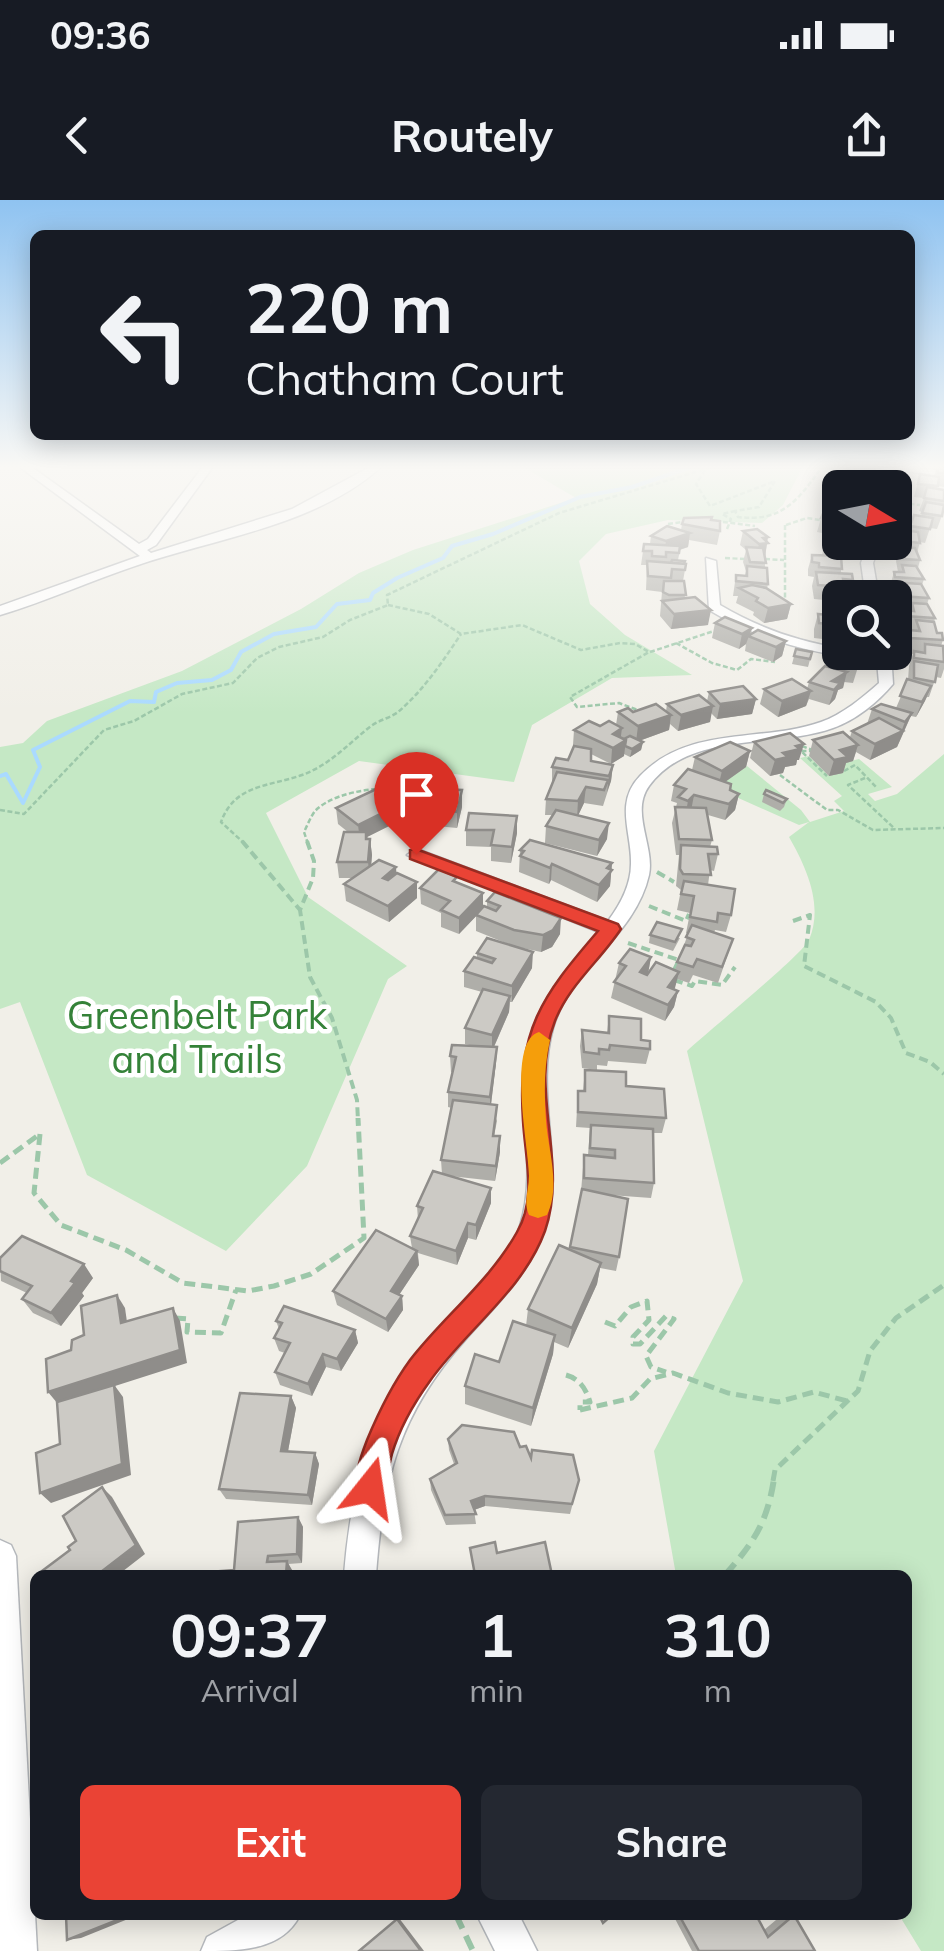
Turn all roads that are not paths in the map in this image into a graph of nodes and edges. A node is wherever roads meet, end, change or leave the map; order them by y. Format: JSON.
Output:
{"nodes":[{"id":1,"x":137,"y":550,"type":"edge"},
{"id":2,"x":146,"y":550,"type":"edge"},
{"id":3,"x":158,"y":550,"type":"edge"},
{"id":4,"x":143,"y":554,"type":"junction"},
{"id":5,"x":716,"y":559,"type":"road end"},
{"id":6,"x":0,"y":610,"type":"edge"},
{"id":7,"x":822,"y":649,"type":"edge"},
{"id":8,"x":885,"y":670,"type":"edge"},
{"id":9,"x":416,"y":854,"type":"dead end"},
{"id":10,"x":620,"y":936,"type":"junction"},
{"id":11,"x":0,"y":1556,"type":"edge"},
{"id":12,"x":360,"y":1570,"type":"edge"},
{"id":13,"x":273,"y":1920,"type":"edge"},
{"id":14,"x":500,"y":1920,"type":"edge"},
{"id":15,"x":18,"y":1951,"type":"edge"},
{"id":16,"x":220,"y":1951,"type":"edge"},
{"id":17,"x":516,"y":1951,"type":"edge"}],
"edges":[{"from":1,"to":4,"type":"street"},
{"from":2,"to":4,"type":"street"},
{"from":3,"to":4,"type":"street"},
{"from":4,"to":6,"type":"street"},
{"from":5,"to":7,"type":"street"},
{"from":8,"to":10,"type":"street"},
{"from":9,"to":10,"type":"street"},
{"from":10,"to":12,"type":"street"},
{"from":11,"to":15,"type":"street"},
{"from":13,"to":16,"type":"street"},
{"from":14,"to":17,"type":"street"}]}
